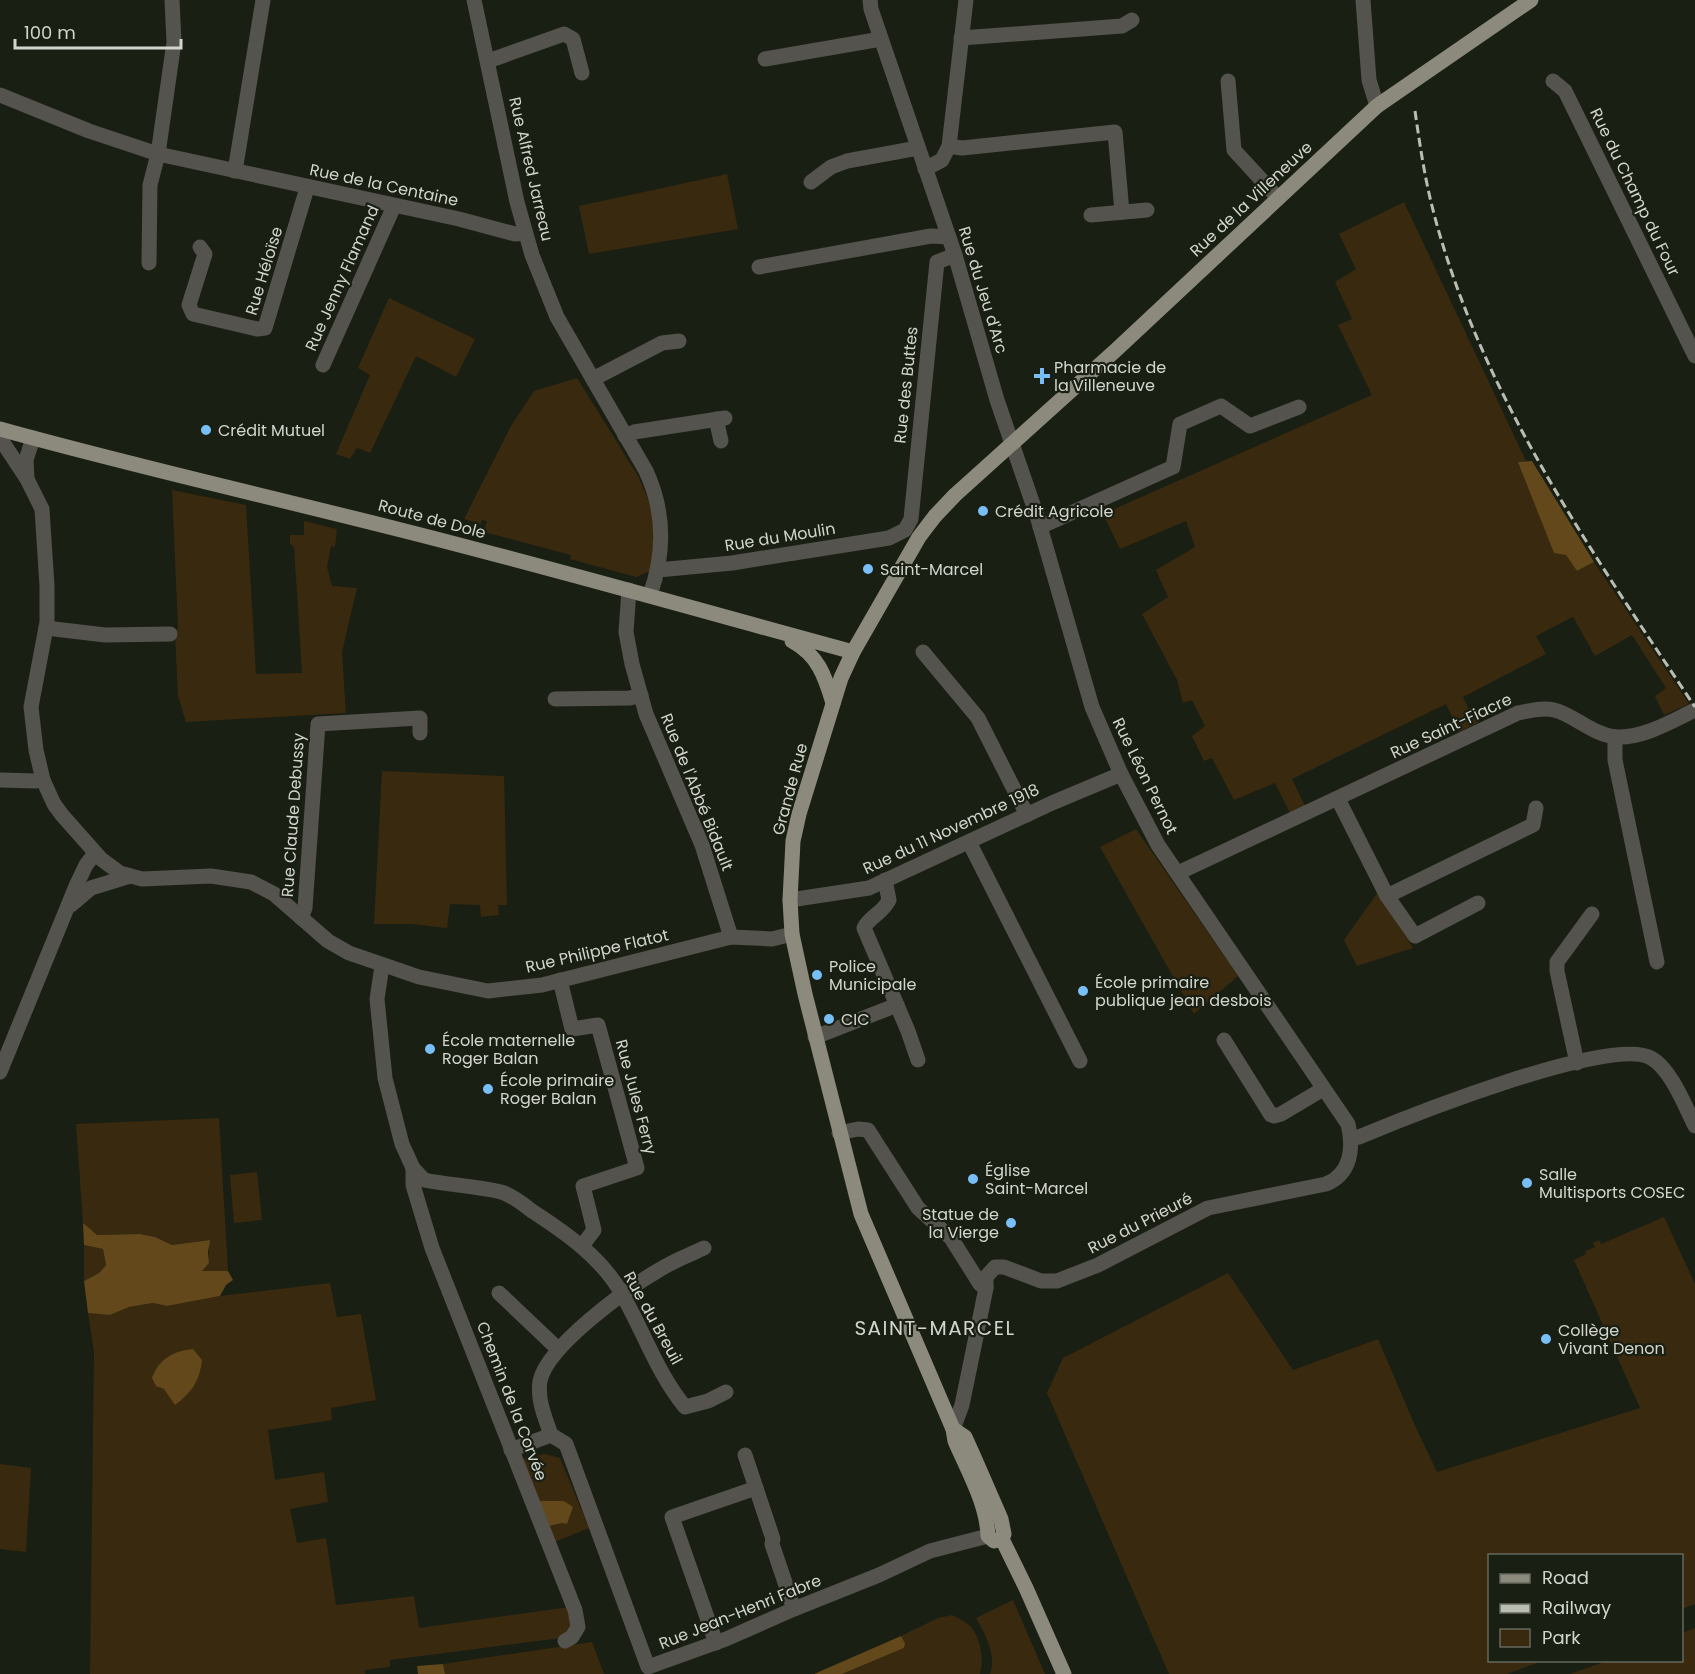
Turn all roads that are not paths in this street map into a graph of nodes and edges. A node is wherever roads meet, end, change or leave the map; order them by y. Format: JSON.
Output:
{"nodes":[{"id":1,"x":172,"y":0,"type":"edge"},
{"id":2,"x":262,"y":0,"type":"edge"},
{"id":3,"x":474,"y":0,"type":"edge"},
{"id":4,"x":870,"y":0,"type":"edge"},
{"id":5,"x":966,"y":0,"type":"edge"},
{"id":6,"x":1363,"y":0,"type":"edge"},
{"id":7,"x":1531,"y":0,"type":"edge"},
{"id":8,"x":1132,"y":20,"type":"dead end"},
{"id":9,"x":961,"y":38,"type":"junction"},
{"id":10,"x":881,"y":39,"type":"junction"},
{"id":11,"x":765,"y":59,"type":"dead end"},
{"id":12,"x":488,"y":61,"type":"junction"},
{"id":13,"x":582,"y":73,"type":"dead end"},
{"id":14,"x":1228,"y":81,"type":"dead end"},
{"id":15,"x":1553,"y":81,"type":"dead end"},
{"id":16,"x":0,"y":95,"type":"edge"},
{"id":17,"x":1377,"y":106,"type":"junction"},
{"id":18,"x":949,"y":146,"type":"junction"},
{"id":19,"x":918,"y":148,"type":"junction"},
{"id":20,"x":158,"y":154,"type":"junction"},
{"id":21,"x":925,"y":169,"type":"junction"},
{"id":22,"x":235,"y":171,"type":"junction"},
{"id":23,"x":811,"y":182,"type":"dead end"},
{"id":24,"x":307,"y":188,"type":"junction"},
{"id":25,"x":1278,"y":198,"type":"junction"},
{"id":26,"x":394,"y":206,"type":"junction"},
{"id":27,"x":1147,"y":210,"type":"dead end"},
{"id":28,"x":1122,"y":212,"type":"junction"},
{"id":29,"x":1091,"y":215,"type":"dead end"},
{"id":30,"x":525,"y":233,"type":"junction"},
{"id":31,"x":949,"y":237,"type":"junction"},
{"id":32,"x":200,"y":247,"type":"dead end"},
{"id":33,"x":955,"y":255,"type":"junction"},
{"id":34,"x":149,"y":263,"type":"dead end"},
{"id":35,"x":759,"y":267,"type":"dead end"},
{"id":36,"x":679,"y":341,"type":"dead end"},
{"id":37,"x":1695,"y":356,"type":"edge"},
{"id":38,"x":323,"y":365,"type":"dead end"},
{"id":39,"x":593,"y":379,"type":"junction"},
{"id":40,"x":1299,"y":407,"type":"dead end"},
{"id":41,"x":0,"y":429,"type":"edge"},
{"id":42,"x":625,"y":436,"type":"junction"},
{"id":43,"x":0,"y":438,"type":"edge"},
{"id":44,"x":33,"y":438,"type":"junction"},
{"id":45,"x":721,"y":441,"type":"dead end"},
{"id":46,"x":1012,"y":443,"type":"junction"},
{"id":47,"x":27,"y":479,"type":"junction"},
{"id":48,"x":1040,"y":527,"type":"junction"},
{"id":49,"x":905,"y":530,"type":"joint"},
{"id":50,"x":658,"y":570,"type":"junction"},
{"id":51,"x":629,"y":590,"type":"junction"},
{"id":52,"x":650,"y":595,"type":"junction"},
{"id":53,"x":46,"y":628,"type":"junction"},
{"id":54,"x":774,"y":631,"type":"junction"},
{"id":55,"x":170,"y":634,"type":"dead end"},
{"id":56,"x":853,"y":652,"type":"junction"},
{"id":57,"x":923,"y":652,"type":"dead end"},
{"id":58,"x":640,"y":695,"type":"junction"},
{"id":59,"x":555,"y":699,"type":"dead end"},
{"id":60,"x":833,"y":704,"type":"junction"},
{"id":61,"x":1695,"y":710,"type":"edge"},
{"id":62,"x":420,"y":733,"type":"dead end"},
{"id":63,"x":1615,"y":737,"type":"junction"},
{"id":64,"x":1122,"y":774,"type":"junction"},
{"id":65,"x":0,"y":780,"type":"edge"},
{"id":66,"x":43,"y":780,"type":"junction"},
{"id":67,"x":1338,"y":799,"type":"junction"},
{"id":68,"x":1536,"y":808,"type":"dead end"},
{"id":69,"x":1027,"y":814,"type":"junction"},
{"id":70,"x":969,"y":842,"type":"junction"},
{"id":71,"x":95,"y":853,"type":"junction"},
{"id":72,"x":1179,"y":873,"type":"junction"},
{"id":73,"x":130,"y":876,"type":"junction"},
{"id":74,"x":885,"y":880,"type":"junction"},
{"id":75,"x":1387,"y":896,"type":"junction"},
{"id":76,"x":790,"y":900,"type":"junction"},
{"id":77,"x":1478,"y":903,"type":"dead end"},
{"id":78,"x":68,"y":907,"type":"junction"},
{"id":79,"x":1592,"y":914,"type":"dead end"},
{"id":80,"x":301,"y":918,"type":"junction"},
{"id":81,"x":792,"y":934,"type":"junction"},
{"id":82,"x":731,"y":937,"type":"junction"},
{"id":83,"x":1657,"y":962,"type":"dead end"},
{"id":84,"x":382,"y":966,"type":"junction"},
{"id":85,"x":560,"y":980,"type":"junction"},
{"id":86,"x":897,"y":1005,"type":"junction"},
{"id":87,"x":815,"y":1037,"type":"junction"},
{"id":88,"x":1224,"y":1040,"type":"dead end"},
{"id":89,"x":918,"y":1060,"type":"dead end"},
{"id":90,"x":1080,"y":1061,"type":"dead end"},
{"id":91,"x":1577,"y":1063,"type":"junction"},
{"id":92,"x":0,"y":1072,"type":"edge"},
{"id":93,"x":1323,"y":1089,"type":"junction"},
{"id":94,"x":1689,"y":1101,"type":"edge"},
{"id":95,"x":1695,"y":1126,"type":"edge"},
{"id":96,"x":839,"y":1133,"type":"junction"},
{"id":97,"x":1351,"y":1142,"type":"junction"},
{"id":98,"x":413,"y":1168,"type":"junction"},
{"id":99,"x":582,"y":1246,"type":"junction"},
{"id":100,"x":704,"y":1248,"type":"dead end"},
{"id":101,"x":986,"y":1288,"type":"junction"},
{"id":102,"x":499,"y":1293,"type":"dead end"},
{"id":103,"x":622,"y":1293,"type":"junction"},
{"id":104,"x":558,"y":1349,"type":"junction"},
{"id":105,"x":726,"y":1392,"type":"dead end"},
{"id":106,"x":953,"y":1429,"type":"junction"},
{"id":107,"x":551,"y":1435,"type":"junction"},
{"id":108,"x":511,"y":1450,"type":"junction"},
{"id":109,"x":745,"y":1455,"type":"dead end"},
{"id":110,"x":756,"y":1488,"type":"junction"},
{"id":111,"x":995,"y":1533,"type":"junction"},
{"id":112,"x":794,"y":1609,"type":"junction"},
{"id":113,"x":565,"y":1641,"type":"dead end"},
{"id":114,"x":717,"y":1643,"type":"junction"},
{"id":115,"x":1064,"y":1674,"type":"edge"}],
"edges":[{"from":1,"to":20,"type":"street"},
{"from":2,"to":22,"type":"street"},
{"from":3,"to":12,"type":"street","name":"Rue Alfred Jarreau"},
{"from":4,"to":10,"type":"street","name":"Rue du Jeu d'Arc"},
{"from":5,"to":9,"type":"street"},
{"from":6,"to":17,"type":"street"},
{"from":7,"to":17,"type":"main road","name":"Rue de la Villeneuve"},
{"from":8,"to":9,"type":"street"},
{"from":9,"to":18,"type":"street"},
{"from":10,"to":11,"type":"street"},
{"from":10,"to":19,"type":"street","name":"Rue du Jeu d'Arc"},
{"from":12,"to":13,"type":"street"},
{"from":12,"to":30,"type":"street","name":"Rue Alfred Jarreau"},
{"from":14,"to":25,"type":"street"},
{"from":15,"to":37,"type":"street","name":"Rue du Champ du Four"},
{"from":16,"to":20,"type":"street","name":"Rue de la Centaine"},
{"from":17,"to":25,"type":"main road","name":"Rue de la Villeneuve"},
{"from":18,"to":21,"type":"street"},
{"from":18,"to":28,"type":"street"},
{"from":19,"to":21,"type":"street","name":"Rue du Jeu d'Arc"},
{"from":19,"to":23,"type":"street"},
{"from":20,"to":22,"type":"street","name":"Rue de la Centaine"},
{"from":20,"to":34,"type":"street"},
{"from":21,"to":31,"type":"street","name":"Rue du Jeu d'Arc"},
{"from":22,"to":24,"type":"street","name":"Rue de la Centaine"},
{"from":24,"to":26,"type":"street","name":"Rue de la Centaine"},
{"from":24,"to":32,"type":"street","name":"Rue Héloïse"},
{"from":25,"to":46,"type":"main road","name":"Rue de la Villeneuve"},
{"from":26,"to":30,"type":"street","name":"Rue de la Centaine"},
{"from":26,"to":38,"type":"street","name":"Rue Jenny Flamand"},
{"from":27,"to":28,"type":"street"},
{"from":28,"to":29,"type":"street"},
{"from":30,"to":39,"type":"street","name":"Rue Alfred Jarreau"},
{"from":31,"to":33,"type":"street","name":"Rue du Jeu d'Arc"},
{"from":31,"to":35,"type":"street"},
{"from":33,"to":46,"type":"street","name":"Rue du Jeu d'Arc"},
{"from":33,"to":49,"type":"street","name":"Rue des Buttes"},
{"from":36,"to":39,"type":"street"},
{"from":39,"to":42,"type":"street","name":"Rue Alfred Jarreau"},
{"from":40,"to":48,"type":"street"},
{"from":41,"to":44,"type":"main road","name":"Route de Dole"},
{"from":42,"to":45,"type":"street"},
{"from":42,"to":50,"type":"street","name":"Rue Alfred Jarreau"},
{"from":43,"to":47,"type":"street","name":"Rue Philippe Flatot"},
{"from":44,"to":47,"type":"street"},
{"from":44,"to":51,"type":"main road","name":"Route de Dole"},
{"from":46,"to":48,"type":"street","name":"Rue Léon Pernot"},
{"from":46,"to":56,"type":"main road","name":"Grande Rue"},
{"from":47,"to":53,"type":"street","name":"Rue Philippe Flatot"},
{"from":48,"to":64,"type":"street","name":"Rue Léon Pernot"},
{"from":49,"to":50,"type":"street","name":"Rue du Moulin"},
{"from":50,"to":52,"type":"street","name":"Rue Alfred Jarreau"},
{"from":51,"to":52,"type":"main road","name":"Route de Dole"},
{"from":51,"to":58,"type":"street","name":"Rue de l'Abbé Bidault"},
{"from":52,"to":54,"type":"main road","name":"Route de Dole"},
{"from":53,"to":55,"type":"street"},
{"from":53,"to":66,"type":"street","name":"Rue Philippe Flatot"},
{"from":54,"to":56,"type":"main road","name":"Route de Dole"},
{"from":54,"to":60,"type":"main road"},
{"from":56,"to":60,"type":"main road","name":"Grande Rue"},
{"from":57,"to":69,"type":"street"},
{"from":58,"to":59,"type":"street"},
{"from":58,"to":82,"type":"street","name":"Rue de l'Abbé Bidault"},
{"from":60,"to":76,"type":"main road","name":"Grande Rue"},
{"from":61,"to":63,"type":"street"},
{"from":62,"to":80,"type":"street","name":"Rue Claude Debussy"},
{"from":63,"to":67,"type":"street","name":"Rue Saint-Fiacre"},
{"from":63,"to":83,"type":"street"},
{"from":64,"to":69,"type":"street","name":"Rue du 11 Novembre 1918"},
{"from":64,"to":72,"type":"street","name":"Rue Léon Pernot"},
{"from":65,"to":66,"type":"street"},
{"from":66,"to":71,"type":"street","name":"Rue Philippe Flatot"},
{"from":67,"to":72,"type":"street","name":"Rue Saint-Fiacre"},
{"from":67,"to":75,"type":"street"},
{"from":68,"to":75,"type":"street"},
{"from":69,"to":70,"type":"street","name":"Rue du 11 Novembre 1918"},
{"from":70,"to":74,"type":"street","name":"Rue du 11 Novembre 1918"},
{"from":70,"to":90,"type":"street"},
{"from":71,"to":73,"type":"street","name":"Rue Philippe Flatot"},
{"from":71,"to":78,"type":"street"},
{"from":72,"to":93,"type":"street","name":"Rue Léon Pernot"},
{"from":73,"to":78,"type":"street"},
{"from":73,"to":80,"type":"street","name":"Rue Philippe Flatot"},
{"from":74,"to":76,"type":"street","name":"Rue du 11 Novembre 1918"},
{"from":74,"to":86,"type":"street"},
{"from":75,"to":77,"type":"street"},
{"from":76,"to":81,"type":"main road","name":"Grande Rue"},
{"from":78,"to":92,"type":"street"},
{"from":79,"to":91,"type":"street"},
{"from":80,"to":84,"type":"street","name":"Rue Philippe Flatot"},
{"from":81,"to":82,"type":"street","name":"Rue Philippe Flatot"},
{"from":81,"to":87,"type":"main road","name":"Grande Rue"},
{"from":82,"to":85,"type":"street","name":"Rue Philippe Flatot"},
{"from":84,"to":85,"type":"street","name":"Rue Philippe Flatot"},
{"from":84,"to":98,"type":"street"},
{"from":85,"to":99,"type":"street","name":"Rue Jules Ferry"},
{"from":86,"to":87,"type":"street"},
{"from":86,"to":89,"type":"street"},
{"from":87,"to":96,"type":"main road","name":"Grande Rue"},
{"from":88,"to":93,"type":"street"},
{"from":91,"to":94,"type":"street"},
{"from":91,"to":97,"type":"street"},
{"from":93,"to":97,"type":"street","name":"Rue Léon Pernot"},
{"from":94,"to":95,"type":"street"},
{"from":96,"to":101,"type":"street"},
{"from":96,"to":106,"type":"main road","name":"Grande Rue"},
{"from":97,"to":101,"type":"street","name":"Rue du Prieuré"},
{"from":98,"to":99,"type":"street","name":"Rue du Breuil"},
{"from":98,"to":108,"type":"street","name":"Chemin de la Corvée"},
{"from":99,"to":103,"type":"street","name":"Rue du Breuil"},
{"from":100,"to":103,"type":"street"},
{"from":101,"to":106,"type":"street"},
{"from":102,"to":104,"type":"street"},
{"from":103,"to":104,"type":"street"},
{"from":103,"to":105,"type":"street","name":"Rue du Breuil"},
{"from":104,"to":107,"type":"street"},
{"from":106,"to":111,"type":"main road","name":"Grande Rue"},
{"from":107,"to":108,"type":"street"},
{"from":107,"to":114,"type":"street","name":"Rue Jean-Henri Fabre"},
{"from":108,"to":113,"type":"street","name":"Chemin de la Corvée"},
{"from":109,"to":110,"type":"street"},
{"from":110,"to":112,"type":"street"},
{"from":110,"to":114,"type":"street"},
{"from":111,"to":112,"type":"street","name":"Rue Jean-Henri Fabre"},
{"from":111,"to":115,"type":"main road","name":"Grande Rue"},
{"from":112,"to":114,"type":"street","name":"Rue Jean-Henri Fabre"}]}
